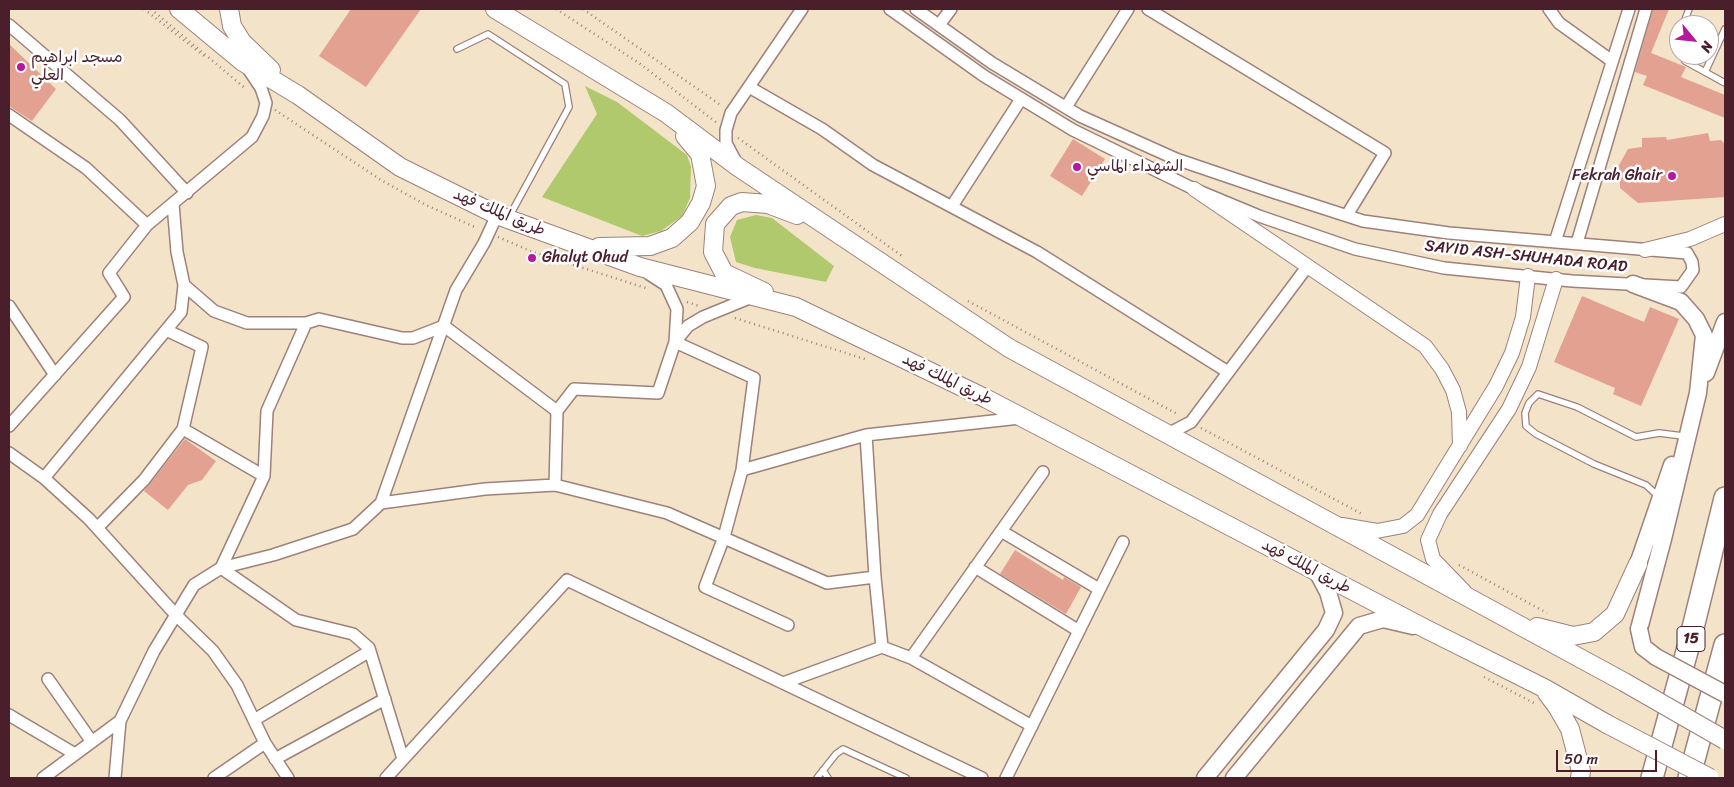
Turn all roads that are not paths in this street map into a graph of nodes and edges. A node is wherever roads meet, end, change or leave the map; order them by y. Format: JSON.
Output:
{"nodes":[{"id":1,"x":179,"y":9,"type":"edge"},
{"id":2,"x":229,"y":9,"type":"edge"},
{"id":3,"x":495,"y":9,"type":"edge"},
{"id":4,"x":802,"y":9,"type":"edge"},
{"id":5,"x":890,"y":9,"type":"edge"},
{"id":6,"x":916,"y":9,"type":"edge"},
{"id":7,"x":951,"y":9,"type":"edge"},
{"id":8,"x":1128,"y":9,"type":"edge"},
{"id":9,"x":1148,"y":9,"type":"edge"},
{"id":10,"x":1549,"y":9,"type":"edge"},
{"id":11,"x":1629,"y":9,"type":"edge"},
{"id":12,"x":1646,"y":9,"type":"edge"},
{"id":13,"x":9,"y":25,"type":"edge"},
{"id":14,"x":939,"y":26,"type":"junction"},
{"id":15,"x":1725,"y":29,"type":"edge"},
{"id":16,"x":457,"y":49,"type":"dead end"},
{"id":17,"x":1612,"y":61,"type":"junction"},
{"id":18,"x":243,"y":62,"type":"junction"},
{"id":19,"x":1692,"y":65,"type":"edge"},
{"id":20,"x":1705,"y":72,"type":"junction"},
{"id":21,"x":1725,"y":83,"type":"edge"},
{"id":22,"x":749,"y":87,"type":"junction"},
{"id":23,"x":298,"y":95,"type":"junction"},
{"id":24,"x":1021,"y":98,"type":"junction"},
{"id":25,"x":1066,"y":107,"type":"junction"},
{"id":26,"x":666,"y":113,"type":"junction"},
{"id":27,"x":9,"y":115,"type":"edge"},
{"id":28,"x":738,"y":167,"type":"junction"},
{"id":29,"x":1194,"y":188,"type":"junction"},
{"id":30,"x":187,"y":193,"type":"junction"},
{"id":31,"x":173,"y":204,"type":"junction"},
{"id":32,"x":952,"y":206,"type":"junction"},
{"id":33,"x":1347,"y":215,"type":"junction"},
{"id":34,"x":502,"y":217,"type":"junction"},
{"id":35,"x":1725,"y":224,"type":"edge"},
{"id":36,"x":147,"y":225,"type":"junction"},
{"id":37,"x":828,"y":227,"type":"junction"},
{"id":38,"x":1555,"y":242,"type":"junction"},
{"id":39,"x":1577,"y":243,"type":"junction"},
{"id":40,"x":581,"y":246,"type":"junction"},
{"id":41,"x":1645,"y":250,"type":"junction"},
{"id":42,"x":640,"y":267,"type":"junction"},
{"id":43,"x":1307,"y":267,"type":"junction"},
{"id":44,"x":1528,"y":276,"type":"junction"},
{"id":45,"x":1556,"y":279,"type":"junction"},
{"id":46,"x":1634,"y":284,"type":"junction"},
{"id":47,"x":184,"y":285,"type":"junction"},
{"id":48,"x":752,"y":297,"type":"junction"},
{"id":49,"x":9,"y":306,"type":"edge"},
{"id":50,"x":796,"y":307,"type":"junction"},
{"id":51,"x":306,"y":322,"type":"junction"},
{"id":52,"x":1725,"y":322,"type":"edge"},
{"id":53,"x":444,"y":326,"type":"junction"},
{"id":54,"x":166,"y":330,"type":"junction"},
{"id":55,"x":675,"y":342,"type":"junction"},
{"id":56,"x":1228,"y":372,"type":"junction"},
{"id":57,"x":55,"y":375,"type":"junction"},
{"id":58,"x":1698,"y":393,"type":"junction"},
{"id":59,"x":557,"y":411,"type":"junction"},
{"id":60,"x":1022,"y":418,"type":"junction"},
{"id":61,"x":9,"y":426,"type":"edge"},
{"id":62,"x":184,"y":429,"type":"junction"},
{"id":63,"x":1168,"y":434,"type":"junction"},
{"id":64,"x":866,"y":435,"type":"junction"},
{"id":65,"x":1683,"y":436,"type":"junction"},
{"id":66,"x":1460,"y":446,"type":"junction"},
{"id":67,"x":9,"y":453,"type":"edge"},
{"id":68,"x":742,"y":470,"type":"junction"},
{"id":69,"x":1043,"y":472,"type":"dead end"},
{"id":70,"x":264,"y":476,"type":"junction"},
{"id":71,"x":44,"y":478,"type":"junction"},
{"id":72,"x":554,"y":485,"type":"junction"},
{"id":73,"x":1660,"y":498,"type":"junction"},
{"id":74,"x":1725,"y":498,"type":"edge"},
{"id":75,"x":381,"y":503,"type":"junction"},
{"id":76,"x":1330,"y":522,"type":"junction"},
{"id":77,"x":97,"y":528,"type":"junction"},
{"id":78,"x":1001,"y":531,"type":"junction"},
{"id":79,"x":724,"y":537,"type":"junction"},
{"id":80,"x":1123,"y":542,"type":"dead end"},
{"id":81,"x":1638,"y":564,"type":"joint"},
{"id":82,"x":975,"y":567,"type":"junction"},
{"id":83,"x":221,"y":568,"type":"junction"},
{"id":84,"x":1318,"y":573,"type":"junction"},
{"id":85,"x":875,"y":577,"type":"junction"},
{"id":86,"x":1099,"y":589,"type":"junction"},
{"id":87,"x":1472,"y":599,"type":"junction"},
{"id":88,"x":176,"y":615,"type":"junction"},
{"id":89,"x":1503,"y":616,"type":"junction"},
{"id":90,"x":788,"y":625,"type":"dead end"},
{"id":91,"x":1426,"y":629,"type":"junction"},
{"id":92,"x":1079,"y":631,"type":"junction"},
{"id":93,"x":1725,"y":644,"type":"edge"},
{"id":94,"x":882,"y":647,"type":"junction"},
{"id":95,"x":370,"y":651,"type":"junction"},
{"id":96,"x":911,"y":658,"type":"junction"},
{"id":97,"x":48,"y":679,"type":"dead end"},
{"id":98,"x":782,"y":683,"type":"junction"},
{"id":99,"x":1544,"y":688,"type":"junction"},
{"id":100,"x":1725,"y":694,"type":"edge"},
{"id":101,"x":385,"y":698,"type":"junction"},
{"id":102,"x":9,"y":716,"type":"edge"},
{"id":103,"x":254,"y":720,"type":"junction"},
{"id":104,"x":120,"y":721,"type":"junction"},
{"id":105,"x":1032,"y":726,"type":"junction"},
{"id":106,"x":1725,"y":740,"type":"edge"},
{"id":107,"x":92,"y":742,"type":"junction"},
{"id":108,"x":265,"y":743,"type":"junction"},
{"id":109,"x":75,"y":754,"type":"junction"},
{"id":110,"x":275,"y":759,"type":"junction"},
{"id":111,"x":403,"y":759,"type":"junction"},
{"id":112,"x":823,"y":770,"type":"junction"},
{"id":113,"x":43,"y":778,"type":"edge"},
{"id":114,"x":116,"y":778,"type":"edge"},
{"id":115,"x":214,"y":778,"type":"edge"},
{"id":116,"x":288,"y":778,"type":"edge"},
{"id":117,"x":386,"y":778,"type":"edge"},
{"id":118,"x":817,"y":778,"type":"edge"},
{"id":119,"x":828,"y":778,"type":"edge"},
{"id":120,"x":906,"y":778,"type":"edge"},
{"id":121,"x":982,"y":778,"type":"edge"},
{"id":122,"x":1006,"y":778,"type":"edge"},
{"id":123,"x":1205,"y":778,"type":"edge"},
{"id":124,"x":1234,"y":778,"type":"edge"},
{"id":125,"x":1580,"y":778,"type":"edge"},
{"id":126,"x":1652,"y":778,"type":"edge"},
{"id":127,"x":1689,"y":778,"type":"edge"},
{"id":128,"x":1710,"y":778,"type":"edge"}],
"edges":[{"from":1,"to":18,"type":"main road","name":"طريق الملك فهد"},
{"from":2,"to":23,"type":"main road"},
{"from":3,"to":26,"type":"main road"},
{"from":4,"to":22,"type":"street"},
{"from":5,"to":24,"type":"street","name":"SAYID ASH-SHUHADA ROAD"},
{"from":6,"to":14,"type":"street","name":"SAYID ASH-SHUHADA ROAD"},
{"from":7,"to":14,"type":"street"},
{"from":8,"to":25,"type":"street"},
{"from":9,"to":33,"type":"street"},
{"from":10,"to":17,"type":"street"},
{"from":11,"to":17,"type":"street"},
{"from":12,"to":39,"type":"street"},
{"from":13,"to":30,"type":"street"},
{"from":14,"to":25,"type":"street","name":"SAYID ASH-SHUHADA ROAD"},
{"from":15,"to":20,"type":"lane"},
{"from":16,"to":34,"type":"lane"},
{"from":17,"to":38,"type":"street"},
{"from":18,"to":23,"type":"main road","name":"طريق الملك فهد"},
{"from":18,"to":30,"type":"street"},
{"from":19,"to":20,"type":"lane"},
{"from":20,"to":21,"type":"lane"},
{"from":22,"to":28,"type":"street"},
{"from":22,"to":32,"type":"street"},
{"from":23,"to":34,"type":"main road","name":"طريق الملك فهد"},
{"from":24,"to":29,"type":"street","name":"SAYID ASH-SHUHADA ROAD"},
{"from":24,"to":32,"type":"street"},
{"from":25,"to":33,"type":"street","name":"SAYID ASH-SHUHADA ROAD"},
{"from":26,"to":28,"type":"main road"},
{"from":26,"to":40,"type":"main road"},
{"from":27,"to":36,"type":"street"},
{"from":28,"to":37,"type":"main road"},
{"from":29,"to":43,"type":"street"},
{"from":29,"to":44,"type":"street","name":"SAYID ASH-SHUHADA ROAD"},
{"from":30,"to":31,"type":"street"},
{"from":31,"to":36,"type":"street"},
{"from":31,"to":47,"type":"street"},
{"from":32,"to":56,"type":"street"},
{"from":33,"to":38,"type":"street","name":"SAYID ASH-SHUHADA ROAD"},
{"from":34,"to":40,"type":"main road","name":"طريق الملك فهد"},
{"from":34,"to":53,"type":"street"},
{"from":35,"to":41,"type":"street"},
{"from":36,"to":57,"type":"street"},
{"from":37,"to":50,"type":"main road"},
{"from":37,"to":63,"type":"main road"},
{"from":38,"to":39,"type":"street","name":"SAYID ASH-SHUHADA ROAD"},
{"from":39,"to":41,"type":"street","name":"SAYID ASH-SHUHADA ROAD"},
{"from":40,"to":42,"type":"main road","name":"طريق الملك فهد"},
{"from":41,"to":46,"type":"street","name":"SAYID ASH-SHUHADA ROAD"},
{"from":42,"to":48,"type":"main road","name":"طريق الملك فهد"},
{"from":42,"to":55,"type":"street"},
{"from":43,"to":56,"type":"street"},
{"from":43,"to":66,"type":"street"},
{"from":44,"to":45,"type":"street","name":"SAYID ASH-SHUHADA ROAD"},
{"from":44,"to":66,"type":"street"},
{"from":45,"to":46,"type":"street","name":"SAYID ASH-SHUHADA ROAD"},
{"from":45,"to":87,"type":"street"},
{"from":46,"to":58,"type":"main road"},
{"from":47,"to":51,"type":"street"},
{"from":47,"to":54,"type":"street"},
{"from":48,"to":50,"type":"main road","name":"طريق الملك فهد"},
{"from":48,"to":55,"type":"street"},
{"from":49,"to":57,"type":"street"},
{"from":50,"to":60,"type":"main road","name":"طريق الملك فهد"},
{"from":51,"to":53,"type":"street"},
{"from":51,"to":70,"type":"street"},
{"from":52,"to":58,"type":"main road"},
{"from":53,"to":59,"type":"street"},
{"from":53,"to":75,"type":"street"},
{"from":54,"to":62,"type":"street"},
{"from":54,"to":71,"type":"street"},
{"from":55,"to":59,"type":"street"},
{"from":55,"to":68,"type":"street"},
{"from":56,"to":63,"type":"street"},
{"from":57,"to":61,"type":"street"},
{"from":58,"to":65,"type":"main road"},
{"from":58,"to":100,"type":"main road","bridge":true},
{"from":59,"to":72,"type":"street"},
{"from":60,"to":64,"type":"street"},
{"from":60,"to":84,"type":"main road","name":"طريق الملك فهد"},
{"from":62,"to":70,"type":"street"},
{"from":62,"to":77,"type":"street"},
{"from":63,"to":76,"type":"main road"},
{"from":64,"to":68,"type":"street"},
{"from":64,"to":85,"type":"street"},
{"from":65,"to":73,"type":"main road"},
{"from":65,"to":73,"type":"lane"},
{"from":66,"to":76,"type":"street"},
{"from":67,"to":71,"type":"street"},
{"from":68,"to":79,"type":"street"},
{"from":69,"to":78,"type":"street"},
{"from":70,"to":83,"type":"street"},
{"from":71,"to":77,"type":"street"},
{"from":72,"to":75,"type":"street"},
{"from":72,"to":79,"type":"street"},
{"from":73,"to":81,"type":"main road"},
{"from":74,"to":126,"type":"highway","number":"15"},
{"from":75,"to":83,"type":"street"},
{"from":76,"to":87,"type":"main road"},
{"from":77,"to":88,"type":"street"},
{"from":78,"to":82,"type":"street"},
{"from":78,"to":86,"type":"street"},
{"from":79,"to":85,"type":"street"},
{"from":79,"to":90,"type":"street"},
{"from":80,"to":86,"type":"street"},
{"from":81,"to":89,"type":"main road"},
{"from":82,"to":92,"type":"street"},
{"from":82,"to":96,"type":"street"},
{"from":83,"to":88,"type":"street"},
{"from":83,"to":95,"type":"street"},
{"from":84,"to":91,"type":"main road","name":"طريق الملك فهد"},
{"from":84,"to":123,"type":"main road"},
{"from":85,"to":94,"type":"street"},
{"from":86,"to":92,"type":"street"},
{"from":87,"to":89,"type":"main road"},
{"from":88,"to":103,"type":"street"},
{"from":88,"to":104,"type":"street"},
{"from":89,"to":106,"type":"main road","bridge":true},
{"from":91,"to":99,"type":"main road","name":"طريق الملك فهد"},
{"from":91,"to":124,"type":"main road"},
{"from":92,"to":105,"type":"street"},
{"from":93,"to":127,"type":"highway","number":"15"},
{"from":94,"to":96,"type":"street"},
{"from":94,"to":98,"type":"street"},
{"from":95,"to":101,"type":"street"},
{"from":95,"to":103,"type":"street"},
{"from":96,"to":105,"type":"street"},
{"from":97,"to":107,"type":"street"},
{"from":98,"to":111,"type":"street"},
{"from":98,"to":121,"type":"street"},
{"from":99,"to":125,"type":"main road"},
{"from":99,"to":128,"type":"main road","name":"طريق الملك فهد","bridge":true},
{"from":101,"to":110,"type":"street"},
{"from":101,"to":111,"type":"street"},
{"from":102,"to":109,"type":"street"},
{"from":103,"to":108,"type":"street"},
{"from":104,"to":107,"type":"street"},
{"from":104,"to":114,"type":"street"},
{"from":105,"to":122,"type":"street"},
{"from":107,"to":109,"type":"street"},
{"from":108,"to":110,"type":"street"},
{"from":108,"to":115,"type":"street"},
{"from":109,"to":113,"type":"street"},
{"from":110,"to":116,"type":"street"},
{"from":111,"to":117,"type":"street"},
{"from":112,"to":118,"type":"lane"},
{"from":112,"to":119,"type":"lane"},
{"from":112,"to":120,"type":"lane"}]}
